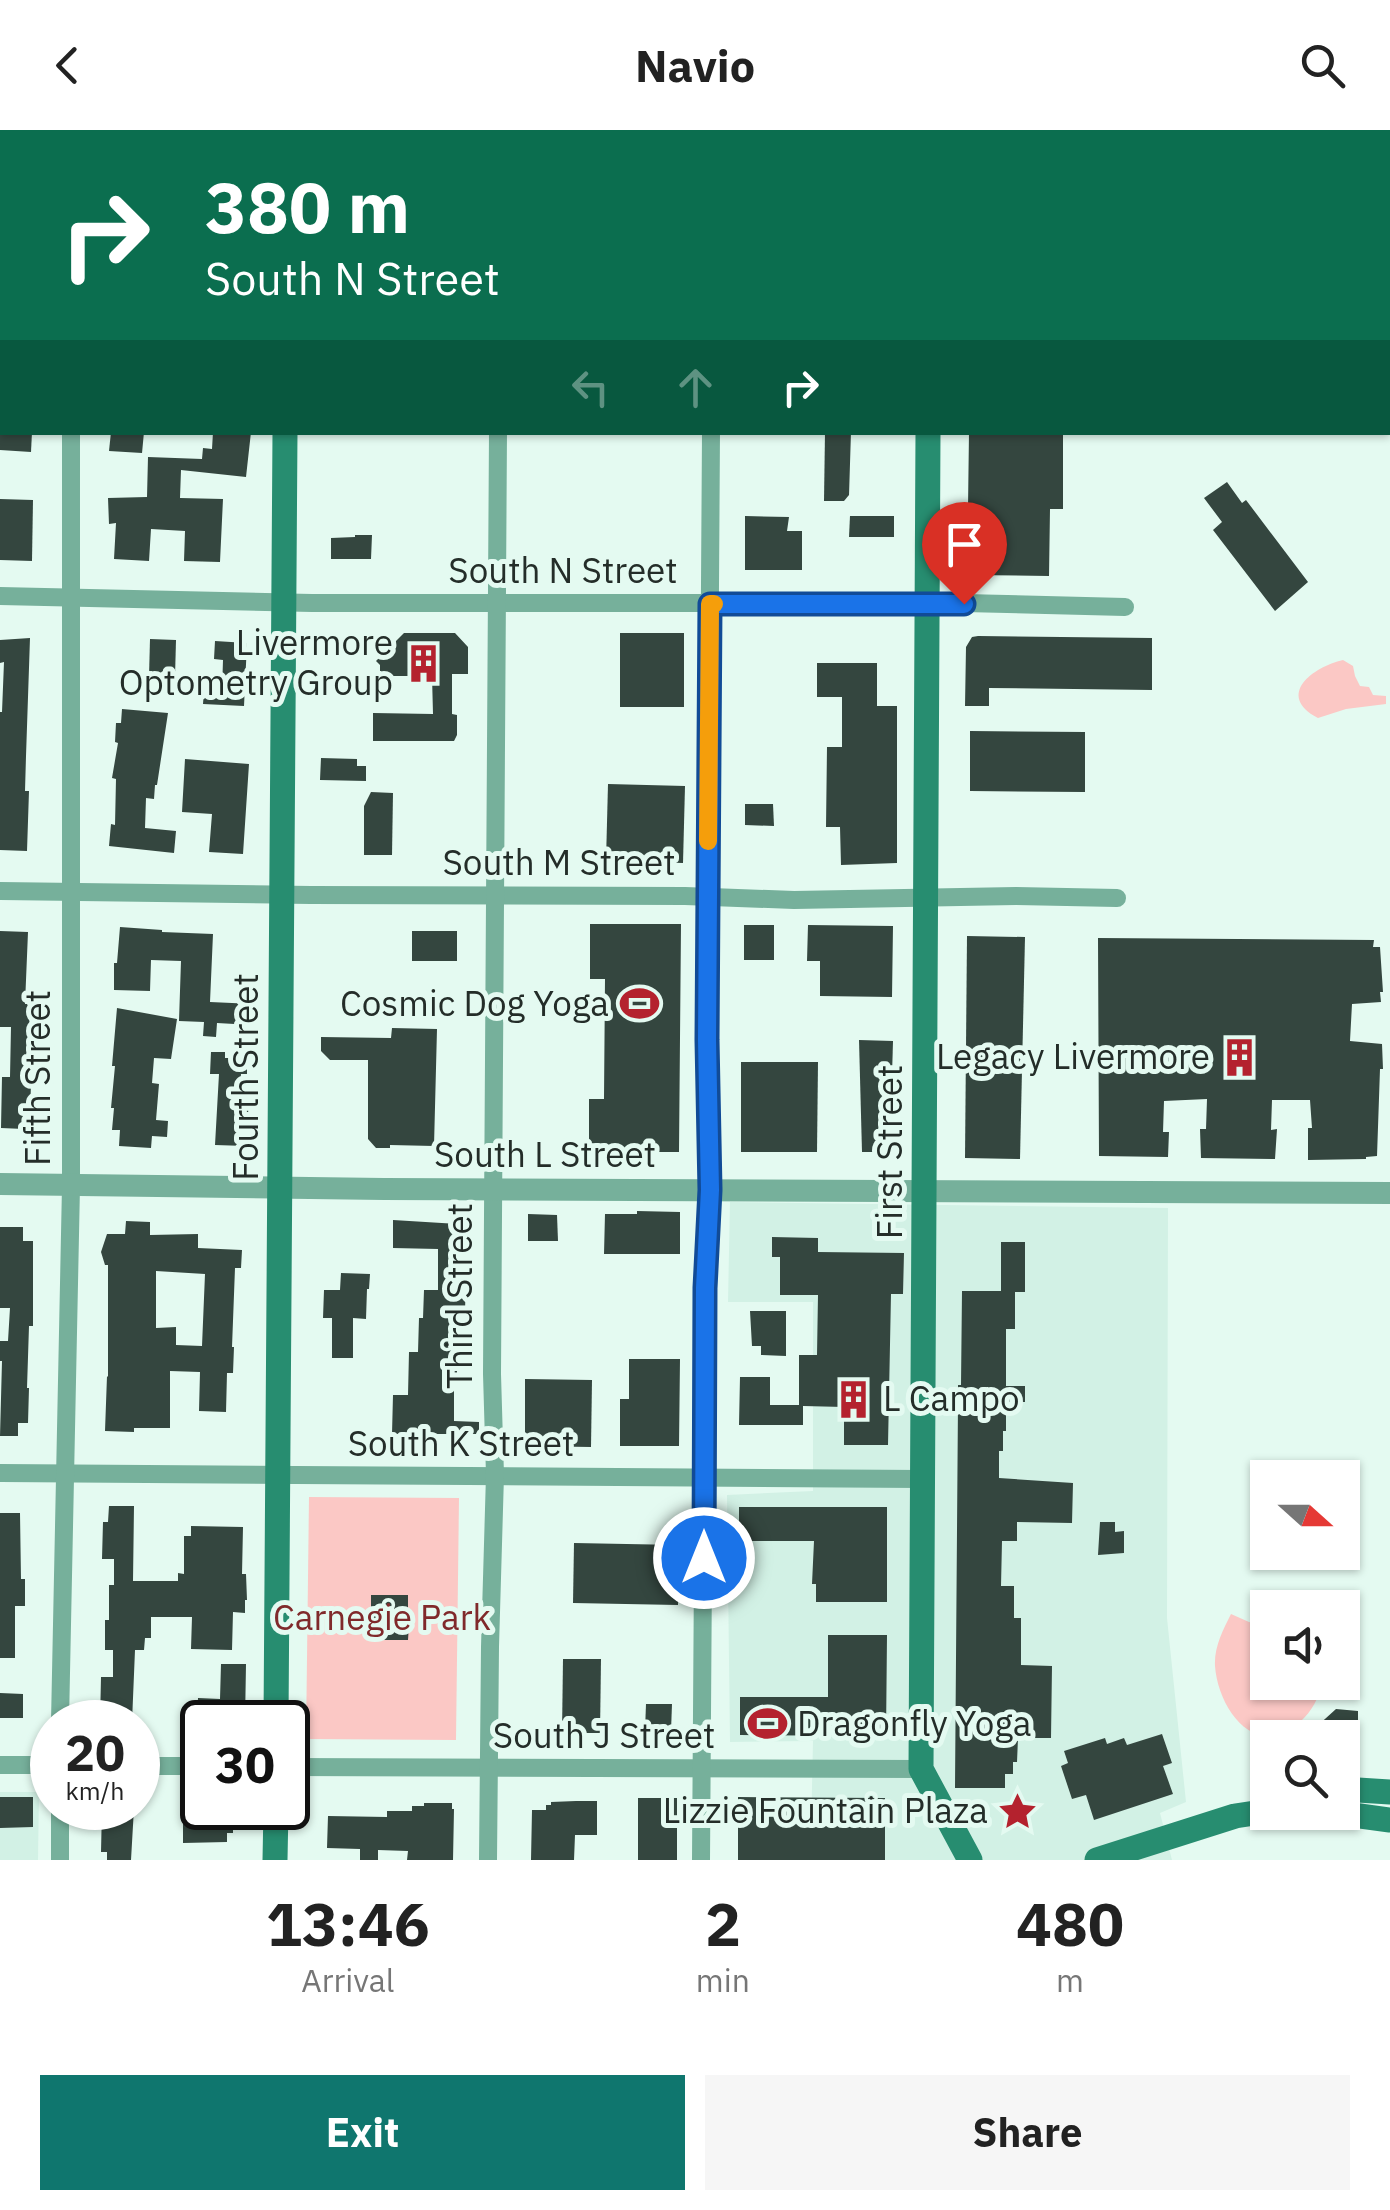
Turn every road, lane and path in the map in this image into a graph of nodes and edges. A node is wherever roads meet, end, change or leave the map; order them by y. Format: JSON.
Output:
{"nodes":[{"id":1,"x":71,"y":435,"type":"edge"},
{"id":2,"x":285,"y":435,"type":"edge"},
{"id":3,"x":498,"y":435,"type":"edge"},
{"id":4,"x":711,"y":435,"type":"edge"},
{"id":5,"x":928,"y":435,"type":"edge"},
{"id":6,"x":0,"y":596,"type":"edge"},
{"id":7,"x":70,"y":596,"type":"junction"},
{"id":8,"x":284,"y":602,"type":"junction"},
{"id":9,"x":497,"y":603,"type":"junction"},
{"id":10,"x":710,"y":604,"type":"junction"},
{"id":11,"x":926,"y":605,"type":"junction"},
{"id":12,"x":1125,"y":607,"type":"dead end"},
{"id":13,"x":0,"y":891,"type":"edge"},
{"id":14,"x":70,"y":893,"type":"junction"},
{"id":15,"x":282,"y":895,"type":"junction"},
{"id":16,"x":495,"y":896,"type":"junction"},
{"id":17,"x":708,"y":897,"type":"junction"},
{"id":18,"x":924,"y":898,"type":"junction"},
{"id":19,"x":1118,"y":898,"type":"dead end"},
{"id":20,"x":0,"y":1184,"type":"edge"},
{"id":21,"x":71,"y":1186,"type":"junction"},
{"id":22,"x":280,"y":1188,"type":"junction"},
{"id":23,"x":493,"y":1189,"type":"junction"},
{"id":24,"x":710,"y":1190,"type":"junction"},
{"id":25,"x":925,"y":1191,"type":"junction"},
{"id":26,"x":1390,"y":1193,"type":"edge"},
{"id":27,"x":0,"y":1474,"type":"edge"},
{"id":28,"x":65,"y":1474,"type":"junction"},
{"id":29,"x":495,"y":1475,"type":"junction"},
{"id":30,"x":278,"y":1476,"type":"junction"},
{"id":31,"x":704,"y":1478,"type":"junction"},
{"id":32,"x":921,"y":1478,"type":"junction"},
{"id":33,"x":60,"y":1700,"type":"edge"},
{"id":34,"x":276,"y":1700,"type":"edge"},
{"id":35,"x":0,"y":1765,"type":"edge"},
{"id":36,"x":30,"y":1766,"type":"edge"},
{"id":37,"x":310,"y":1767,"type":"edge"},
{"id":38,"x":489,"y":1768,"type":"junction"},
{"id":39,"x":702,"y":1768,"type":"junction"},
{"id":40,"x":920,"y":1770,"type":"junction"},
{"id":41,"x":1360,"y":1790,"type":"edge"},
{"id":42,"x":1390,"y":1792,"type":"edge"},
{"id":43,"x":1250,"y":1814,"type":"edge"},
{"id":44,"x":1360,"y":1816,"type":"edge"},
{"id":45,"x":1390,"y":1820,"type":"edge"},
{"id":46,"x":60,"y":1830,"type":"edge"},
{"id":47,"x":276,"y":1830,"type":"edge"},
{"id":48,"x":60,"y":1860,"type":"edge"},
{"id":49,"x":275,"y":1860,"type":"edge"},
{"id":50,"x":488,"y":1860,"type":"edge"},
{"id":51,"x":701,"y":1860,"type":"edge"},
{"id":52,"x":970,"y":1860,"type":"edge"},
{"id":53,"x":1097,"y":1860,"type":"edge"}],
"edges":[{"from":1,"to":7,"type":"street","name":"Fifth Street"},
{"from":2,"to":8,"type":"main road","name":"Fourth Street"},
{"from":3,"to":9,"type":"street","name":"Third Street"},
{"from":4,"to":10,"type":"street"},
{"from":5,"to":11,"type":"main road","name":"First Street"},
{"from":6,"to":7,"type":"street","name":"South N Street"},
{"from":7,"to":8,"type":"street","name":"South N Street"},
{"from":7,"to":14,"type":"street","name":"Fifth Street"},
{"from":8,"to":9,"type":"street","name":"South N Street"},
{"from":8,"to":15,"type":"main road","name":"Fourth Street"},
{"from":9,"to":10,"type":"street","name":"South N Street"},
{"from":9,"to":16,"type":"street","name":"Third Street"},
{"from":10,"to":11,"type":"street","name":"South N Street"},
{"from":10,"to":17,"type":"street"},
{"from":11,"to":12,"type":"street","name":"South N Street"},
{"from":11,"to":18,"type":"main road","name":"First Street"},
{"from":13,"to":14,"type":"street","name":"South M Street"},
{"from":14,"to":15,"type":"street","name":"South M Street"},
{"from":14,"to":21,"type":"street","name":"Fifth Street"},
{"from":15,"to":16,"type":"street","name":"South M Street"},
{"from":15,"to":22,"type":"main road","name":"Fourth Street"},
{"from":16,"to":17,"type":"street","name":"South M Street"},
{"from":16,"to":23,"type":"street","name":"Third Street"},
{"from":17,"to":18,"type":"street","name":"South M Street"},
{"from":17,"to":24,"type":"street"},
{"from":18,"to":19,"type":"street","name":"South M Street"},
{"from":18,"to":25,"type":"main road","name":"First Street"},
{"from":20,"to":21,"type":"street","name":"South L Street"},
{"from":21,"to":22,"type":"street","name":"South L Street"},
{"from":21,"to":28,"type":"street","name":"Fifth Street"},
{"from":22,"to":23,"type":"street","name":"South L Street"},
{"from":22,"to":30,"type":"main road","name":"Fourth Street"},
{"from":23,"to":24,"type":"street","name":"South L Street"},
{"from":23,"to":29,"type":"street","name":"Third Street"},
{"from":24,"to":25,"type":"street","name":"South L Street"},
{"from":24,"to":31,"type":"street"},
{"from":25,"to":26,"type":"street","name":"South L Street"},
{"from":25,"to":32,"type":"main road","name":"First Street"},
{"from":27,"to":28,"type":"street","name":"South K Street"},
{"from":28,"to":30,"type":"street","name":"South K Street"},
{"from":28,"to":33,"type":"street","name":"Fifth Street"},
{"from":29,"to":30,"type":"street","name":"South K Street"},
{"from":29,"to":31,"type":"street","name":"South K Street"},
{"from":29,"to":38,"type":"street","name":"Third Street"},
{"from":30,"to":34,"type":"main road","name":"Fourth Street"},
{"from":31,"to":32,"type":"street","name":"South K Street"},
{"from":31,"to":39,"type":"street"},
{"from":32,"to":40,"type":"main road","name":"First Street"},
{"from":35,"to":36,"type":"street"},
{"from":37,"to":38,"type":"street","name":"South J Street"},
{"from":38,"to":39,"type":"street","name":"South J Street"},
{"from":38,"to":50,"type":"street","name":"Third Street"},
{"from":39,"to":40,"type":"street","name":"South J Street"},
{"from":39,"to":51,"type":"street"},
{"from":40,"to":52,"type":"main road","name":"First Street"},
{"from":41,"to":42,"type":"main road"},
{"from":43,"to":53,"type":"main road"},
{"from":44,"to":45,"type":"main road"},
{"from":46,"to":48,"type":"street"},
{"from":47,"to":49,"type":"main road"}]}
